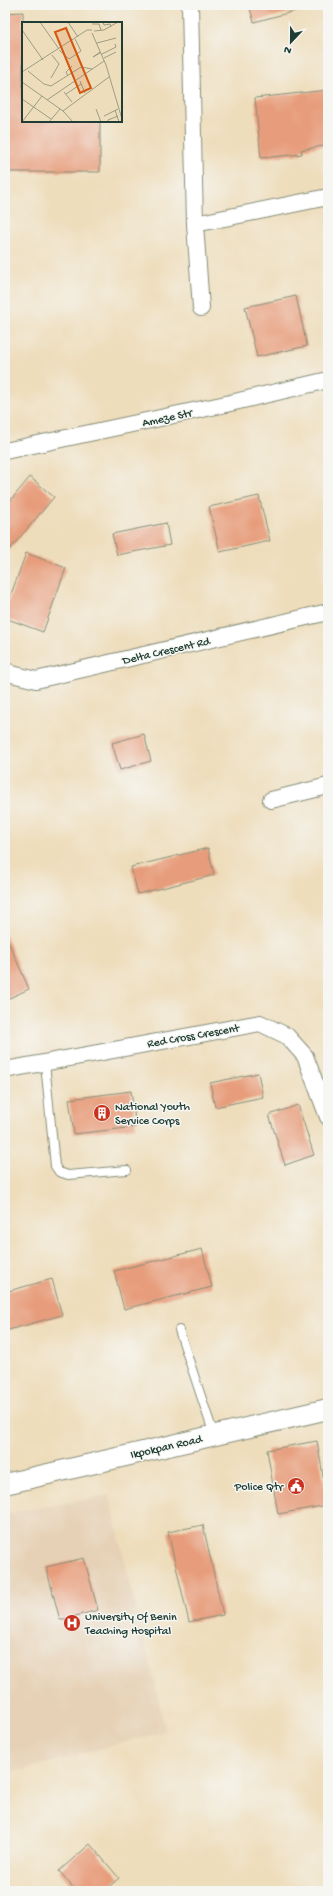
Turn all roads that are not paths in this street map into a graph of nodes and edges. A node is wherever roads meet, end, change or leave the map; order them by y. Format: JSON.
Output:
{"nodes":[{"id":1,"x":190,"y":5,"type":"edge"},
{"id":2,"x":328,"y":197,"type":"edge"},
{"id":3,"x":195,"y":224,"type":"junction"},
{"id":4,"x":201,"y":308,"type":"dead end"},
{"id":5,"x":328,"y":380,"type":"edge"},
{"id":6,"x":5,"y":451,"type":"edge"},
{"id":7,"x":328,"y":612,"type":"edge"},
{"id":8,"x":5,"y":670,"type":"edge"},
{"id":9,"x":328,"y":786,"type":"edge"},
{"id":10,"x":271,"y":800,"type":"dead end"},
{"id":11,"x":45,"y":1063,"type":"junction"},
{"id":12,"x":5,"y":1070,"type":"edge"},
{"id":13,"x":328,"y":1117,"type":"edge"},
{"id":14,"x":126,"y":1170,"type":"dead end"},
{"id":15,"x":179,"y":1330,"type":"dead end"},
{"id":16,"x":328,"y":1409,"type":"edge"},
{"id":17,"x":214,"y":1435,"type":"junction"},
{"id":18,"x":5,"y":1484,"type":"edge"}],
"edges":[{"from":1,"to":3,"type":"street"},
{"from":2,"to":3,"type":"street"},
{"from":3,"to":4,"type":"street"},
{"from":5,"to":6,"type":"street","name":"Ameze Str"},
{"from":7,"to":8,"type":"street","name":"Delta Crescent Rd"},
{"from":9,"to":10,"type":"street"},
{"from":11,"to":12,"type":"street","name":"Red Cross Crescent"},
{"from":11,"to":13,"type":"street","name":"Red Cross Crescent"},
{"from":11,"to":14,"type":"lane"},
{"from":15,"to":17,"type":"lane"},
{"from":16,"to":17,"type":"street","name":"Ikpokpan Road"},
{"from":17,"to":18,"type":"street","name":"Ikpokpan Road"}]}
